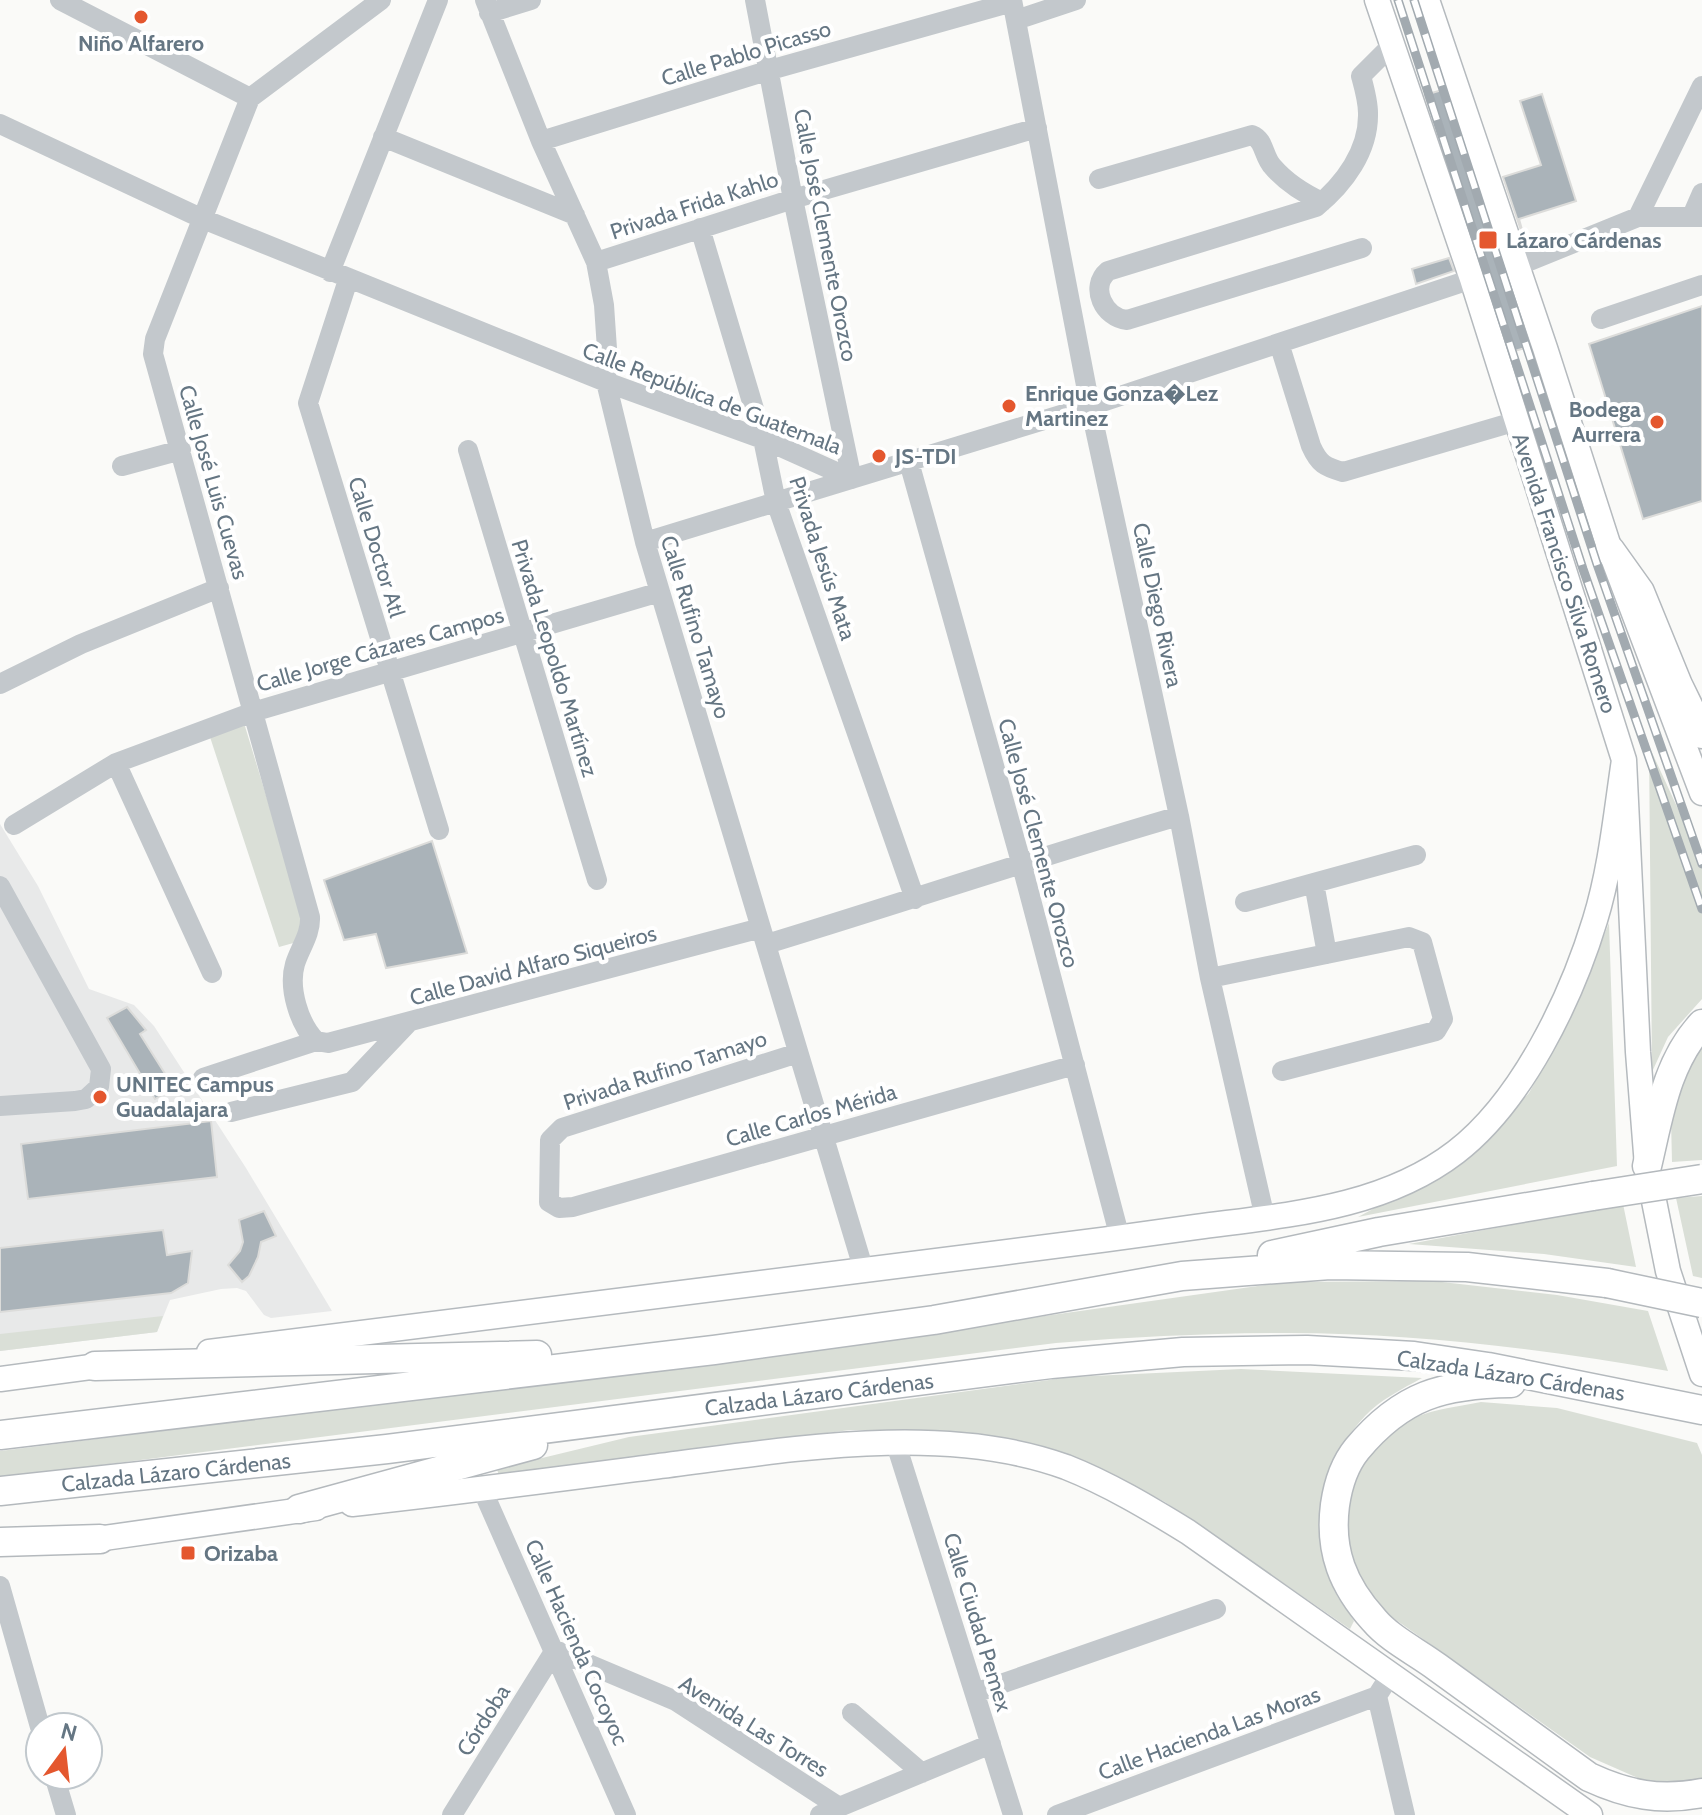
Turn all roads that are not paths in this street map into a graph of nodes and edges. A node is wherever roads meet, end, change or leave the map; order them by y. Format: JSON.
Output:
{"nodes":[{"id":1,"x":60,"y":0,"type":"edge"},
{"id":2,"x":381,"y":0,"type":"edge"},
{"id":3,"x":438,"y":0,"type":"edge"},
{"id":4,"x":531,"y":0,"type":"edge"},
{"id":5,"x":755,"y":0,"type":"edge"},
{"id":6,"x":1076,"y":0,"type":"edge"},
{"id":7,"x":1377,"y":0,"type":"edge"},
{"id":8,"x":1427,"y":0,"type":"edge"},
{"id":9,"x":487,"y":6,"type":"edge"},
{"id":10,"x":1013,"y":7,"type":"edge"},
{"id":11,"x":1393,"y":44,"type":"junction"},
{"id":12,"x":770,"y":70,"type":"junction"},
{"id":13,"x":1702,"y":86,"type":"edge"},
{"id":14,"x":250,"y":98,"type":"junction"},
{"id":15,"x":0,"y":124,"type":"edge"},
{"id":16,"x":1037,"y":128,"type":"junction"},
{"id":17,"x":383,"y":137,"type":"junction"},
{"id":18,"x":541,"y":141,"type":"junction"},
{"id":19,"x":1099,"y":179,"type":"dead end"},
{"id":20,"x":1702,"y":193,"type":"edge"},
{"id":21,"x":793,"y":199,"type":"junction"},
{"id":22,"x":1322,"y":202,"type":"junction"},
{"id":23,"x":575,"y":215,"type":"junction"},
{"id":24,"x":1697,"y":216,"type":"edge"},
{"id":25,"x":1638,"y":217,"type":"junction"},
{"id":26,"x":203,"y":219,"type":"junction"},
{"id":27,"x":700,"y":228,"type":"junction"},
{"id":28,"x":1362,"y":248,"type":"dead end"},
{"id":29,"x":596,"y":262,"type":"junction"},
{"id":30,"x":1517,"y":266,"type":"junction"},
{"id":31,"x":339,"y":276,"type":"junction"},
{"id":32,"x":1472,"y":279,"type":"junction"},
{"id":33,"x":1702,"y":285,"type":"edge"},
{"id":34,"x":1601,"y":319,"type":"dead end"},
{"id":35,"x":1279,"y":343,"type":"junction"},
{"id":36,"x":606,"y":382,"type":"junction"},
{"id":37,"x":1090,"y":406,"type":"junction"},
{"id":38,"x":1517,"y":421,"type":"junction"},
{"id":39,"x":763,"y":439,"type":"junction"},
{"id":40,"x":181,"y":450,"type":"junction"},
{"id":41,"x":468,"y":450,"type":"dead end"},
{"id":42,"x":909,"y":462,"type":"junction"},
{"id":43,"x":122,"y":466,"type":"dead end"},
{"id":44,"x":852,"y":479,"type":"junction"},
{"id":45,"x":776,"y":502,"type":"junction"},
{"id":46,"x":645,"y":542,"type":"junction"},
{"id":47,"x":1610,"y":550,"type":"junction"},
{"id":48,"x":219,"y":588,"type":"junction"},
{"id":49,"x":660,"y":592,"type":"junction"},
{"id":50,"x":522,"y":633,"type":"junction"},
{"id":51,"x":390,"y":671,"type":"junction"},
{"id":52,"x":0,"y":684,"type":"edge"},
{"id":53,"x":253,"y":712,"type":"junction"},
{"id":54,"x":1702,"y":734,"type":"edge"},
{"id":55,"x":1624,"y":760,"type":"junction"},
{"id":56,"x":116,"y":763,"type":"junction"},
{"id":57,"x":1702,"y":793,"type":"edge"},
{"id":58,"x":1179,"y":816,"type":"junction"},
{"id":59,"x":14,"y":825,"type":"dead end"},
{"id":60,"x":439,"y":830,"type":"dead end"},
{"id":61,"x":1416,"y":855,"type":"dead end"},
{"id":62,"x":1021,"y":862,"type":"junction"},
{"id":63,"x":597,"y":880,"type":"dead end"},
{"id":64,"x":1314,"y":883,"type":"junction"},
{"id":65,"x":0,"y":886,"type":"edge"},
{"id":66,"x":915,"y":899,"type":"junction"},
{"id":67,"x":1245,"y":902,"type":"dead end"},
{"id":68,"x":764,"y":936,"type":"junction"},
{"id":69,"x":1327,"y":954,"type":"junction"},
{"id":70,"x":212,"y":973,"type":"dead end"},
{"id":71,"x":1210,"y":978,"type":"junction"},
{"id":72,"x":408,"y":1023,"type":"junction"},
{"id":73,"x":1702,"y":1024,"type":"edge"},
{"id":74,"x":316,"y":1041,"type":"junction"},
{"id":75,"x":798,"y":1053,"type":"junction"},
{"id":76,"x":1075,"y":1065,"type":"junction"},
{"id":77,"x":1282,"y":1071,"type":"dead end"},
{"id":78,"x":203,"y":1078,"type":"dead end"},
{"id":79,"x":0,"y":1106,"type":"edge"},
{"id":80,"x":231,"y":1112,"type":"dead end"},
{"id":81,"x":824,"y":1137,"type":"junction"},
{"id":82,"x":1647,"y":1166,"type":"junction"},
{"id":83,"x":1702,"y":1179,"type":"edge"},
{"id":84,"x":559,"y":1208,"type":"joint"},
{"id":85,"x":1265,"y":1218,"type":"junction"},
{"id":86,"x":1120,"y":1238,"type":"junction"},
{"id":87,"x":864,"y":1271,"type":"junction"},
{"id":88,"x":1182,"y":1276,"type":"junction"},
{"id":89,"x":1702,"y":1303,"type":"edge"},
{"id":90,"x":714,"y":1350,"type":"junction"},
{"id":91,"x":95,"y":1366,"type":"junction"},
{"id":92,"x":1702,"y":1374,"type":"edge"},
{"id":93,"x":0,"y":1379,"type":"edge"},
{"id":94,"x":1569,"y":1382,"type":"junction"},
{"id":95,"x":1702,"y":1410,"type":"edge"},
{"id":96,"x":637,"y":1417,"type":"junction"},
{"id":97,"x":0,"y":1435,"type":"edge"},
{"id":98,"x":896,"y":1444,"type":"junction"},
{"id":99,"x":482,"y":1489,"type":"junction"},
{"id":100,"x":0,"y":1491,"type":"edge"},
{"id":101,"x":299,"y":1509,"type":"junction"},
{"id":102,"x":100,"y":1539,"type":"junction"},
{"id":103,"x":0,"y":1542,"type":"edge"},
{"id":104,"x":0,"y":1551,"type":"edge"},
{"id":105,"x":0,"y":1586,"type":"edge"},
{"id":106,"x":1216,"y":1609,"type":"dead end"},
{"id":107,"x":555,"y":1650,"type":"junction"},
{"id":108,"x":1390,"y":1675,"type":"junction"},
{"id":109,"x":975,"y":1693,"type":"junction"},
{"id":110,"x":1377,"y":1696,"type":"junction"},
{"id":111,"x":35,"y":1711,"type":"edge"},
{"id":112,"x":852,"y":1713,"type":"dead end"},
{"id":113,"x":991,"y":1744,"type":"junction"},
{"id":114,"x":922,"y":1773,"type":"junction"},
{"id":115,"x":59,"y":1791,"type":"edge"},
{"id":116,"x":1702,"y":1793,"type":"edge"},
{"id":117,"x":830,"y":1811,"type":"edge"},
{"id":118,"x":66,"y":1815,"type":"edge"},
{"id":119,"x":452,"y":1815,"type":"edge"},
{"id":120,"x":626,"y":1815,"type":"edge"},
{"id":121,"x":1013,"y":1815,"type":"edge"},
{"id":122,"x":1057,"y":1815,"type":"edge"},
{"id":123,"x":1405,"y":1815,"type":"edge"},
{"id":124,"x":1590,"y":1815,"type":"edge"}],
"edges":[{"from":1,"to":14,"type":"street"},
{"from":2,"to":14,"type":"street"},
{"from":3,"to":17,"type":"street","name":"Calle Doctor Atl"},
{"from":4,"to":9,"type":"street"},
{"from":5,"to":12,"type":"street","name":"Calle José Clemente Orozco"},
{"from":6,"to":10,"type":"street","name":"Calle Pablo Picasso"},
{"from":7,"to":11,"type":"main road","name":"Avenida Francisco Silva Romero"},
{"from":8,"to":30,"type":"main road"},
{"from":9,"to":18,"type":"street","name":"Calle Rufino Tamayo"},
{"from":10,"to":12,"type":"street","name":"Calle Pablo Picasso"},
{"from":10,"to":16,"type":"street","name":"Calle Diego Rivera"},
{"from":11,"to":22,"type":"street"},
{"from":11,"to":32,"type":"main road","name":"Avenida Francisco Silva Romero"},
{"from":12,"to":18,"type":"street","name":"Calle Pablo Picasso"},
{"from":12,"to":21,"type":"street","name":"Calle José Clemente Orozco"},
{"from":13,"to":25,"type":"street"},
{"from":14,"to":26,"type":"street","name":"Calle José Luis Cuevas"},
{"from":15,"to":26,"type":"street","name":"Calle República de Guatemala"},
{"from":16,"to":21,"type":"street","name":"Privada Frida Kahlo"},
{"from":16,"to":37,"type":"street","name":"Calle Diego Rivera"},
{"from":17,"to":23,"type":"street"},
{"from":17,"to":31,"type":"street","name":"Calle Doctor Atl"},
{"from":18,"to":23,"type":"street","name":"Calle Rufino Tamayo"},
{"from":19,"to":22,"type":"street"},
{"from":20,"to":24,"type":"street"},
{"from":21,"to":27,"type":"street","name":"Privada Frida Kahlo"},
{"from":21,"to":44,"type":"street","name":"Calle José Clemente Orozco"},
{"from":22,"to":28,"type":"street"},
{"from":23,"to":29,"type":"street","name":"Calle Rufino Tamayo"},
{"from":24,"to":25,"type":"street"},
{"from":25,"to":30,"type":"street"},
{"from":26,"to":31,"type":"street","name":"Calle República de Guatemala"},
{"from":26,"to":40,"type":"street","name":"Calle José Luis Cuevas"},
{"from":27,"to":29,"type":"street","name":"Privada Frida Kahlo"},
{"from":27,"to":39,"type":"street","name":"Privada Jesús Mata"},
{"from":29,"to":36,"type":"street","name":"Calle Rufino Tamayo"},
{"from":30,"to":47,"type":"main road"},
{"from":31,"to":36,"type":"street","name":"Calle República de Guatemala"},
{"from":31,"to":51,"type":"street","name":"Calle Doctor Atl"},
{"from":32,"to":35,"type":"street","name":"Calle República de Guatemala"},
{"from":32,"to":38,"type":"main road","name":"Avenida Francisco Silva Romero"},
{"from":33,"to":34,"type":"street"},
{"from":35,"to":37,"type":"street","name":"Calle República de Guatemala"},
{"from":35,"to":38,"type":"street"},
{"from":36,"to":39,"type":"street","name":"Calle República de Guatemala"},
{"from":36,"to":46,"type":"street","name":"Calle Rufino Tamayo"},
{"from":37,"to":42,"type":"street","name":"Calle República de Guatemala"},
{"from":37,"to":58,"type":"street","name":"Calle Diego Rivera"},
{"from":38,"to":55,"type":"main road","name":"Avenida Francisco Silva Romero"},
{"from":39,"to":44,"type":"street","name":"Calle República de Guatemala"},
{"from":39,"to":45,"type":"street","name":"Privada Jesús Mata"},
{"from":40,"to":43,"type":"street"},
{"from":40,"to":48,"type":"street","name":"Calle José Luis Cuevas"},
{"from":41,"to":50,"type":"street","name":"Privada Leopoldo Martínez"},
{"from":42,"to":44,"type":"street","name":"Calle República de Guatemala"},
{"from":42,"to":62,"type":"street","name":"Calle José Clemente Orozco"},
{"from":44,"to":45,"type":"street"},
{"from":45,"to":46,"type":"street"},
{"from":45,"to":66,"type":"street","name":"Privada Jesús Mata"},
{"from":46,"to":49,"type":"street","name":"Calle Rufino Tamayo"},
{"from":47,"to":54,"type":"highway"},
{"from":47,"to":57,"type":"main road"},
{"from":48,"to":52,"type":"street"},
{"from":48,"to":53,"type":"street","name":"Calle José Luis Cuevas"},
{"from":49,"to":50,"type":"street","name":"Calle Jorge Cázares Campos"},
{"from":49,"to":68,"type":"street","name":"Calle Rufino Tamayo"},
{"from":50,"to":51,"type":"street","name":"Calle Jorge Cázares Campos"},
{"from":50,"to":63,"type":"street","name":"Privada Leopoldo Martínez"},
{"from":51,"to":53,"type":"street","name":"Calle Jorge Cázares Campos"},
{"from":51,"to":60,"type":"street","name":"Calle Doctor Atl"},
{"from":53,"to":56,"type":"street","name":"Calle Jorge Cázares Campos"},
{"from":53,"to":74,"type":"street","name":"Calle José Luis Cuevas"},
{"from":55,"to":82,"type":"main road","name":"Avenida Francisco Silva Romero"},
{"from":55,"to":85,"type":"main road"},
{"from":56,"to":59,"type":"street","name":"Calle Jorge Cázares Campos"},
{"from":56,"to":70,"type":"street"},
{"from":58,"to":62,"type":"street","name":"Calle David Alfaro Siqueiros"},
{"from":58,"to":71,"type":"street","name":"Calle Diego Rivera"},
{"from":61,"to":64,"type":"street"},
{"from":62,"to":66,"type":"street","name":"Calle David Alfaro Siqueiros"},
{"from":62,"to":76,"type":"street","name":"Calle José Clemente Orozco"},
{"from":64,"to":67,"type":"street"},
{"from":64,"to":69,"type":"street"},
{"from":65,"to":79,"type":"street"},
{"from":66,"to":68,"type":"street","name":"Calle David Alfaro Siqueiros"},
{"from":68,"to":72,"type":"street","name":"Calle David Alfaro Siqueiros"},
{"from":68,"to":75,"type":"street","name":"Calle Rufino Tamayo"},
{"from":69,"to":71,"type":"street"},
{"from":69,"to":77,"type":"street"},
{"from":71,"to":85,"type":"street","name":"Calle Diego Rivera"},
{"from":72,"to":74,"type":"street","name":"Calle David Alfaro Siqueiros"},
{"from":72,"to":80,"type":"street"},
{"from":73,"to":82,"type":"highway"},
{"from":74,"to":78,"type":"street","name":"Calle David Alfaro Siqueiros"},
{"from":75,"to":81,"type":"street","name":"Calle Rufino Tamayo"},
{"from":75,"to":84,"type":"street","name":"Privada Rufino Tamayo"},
{"from":76,"to":81,"type":"street","name":"Calle Carlos Mérida"},
{"from":76,"to":86,"type":"street","name":"Calle José Clemente Orozco"},
{"from":81,"to":84,"type":"street","name":"Calle Carlos Mérida"},
{"from":81,"to":87,"type":"street","name":"Calle Rufino Tamayo"},
{"from":82,"to":92,"type":"main road","name":"Avenida Francisco Silva Romero"},
{"from":83,"to":88,"type":"highway","bridge":true},
{"from":85,"to":86,"type":"main road"},
{"from":86,"to":87,"type":"main road"},
{"from":87,"to":91,"type":"main road"},
{"from":88,"to":89,"type":"highway","bridge":true},
{"from":88,"to":90,"type":"highway"},
{"from":90,"to":91,"type":"highway"},
{"from":90,"to":97,"type":"highway"},
{"from":91,"to":93,"type":"main road"},
{"from":94,"to":95,"type":"highway","name":"Calzada Lázaro Cárdenas"},
{"from":94,"to":96,"type":"highway","name":"Calzada Lázaro Cárdenas"},
{"from":94,"to":116,"type":"highway"},
{"from":96,"to":100,"type":"highway","name":"Calzada Lázaro Cárdenas"},
{"from":96,"to":101,"type":"highway"},
{"from":98,"to":99,"type":"main road"},
{"from":98,"to":108,"type":"main road"},
{"from":98,"to":109,"type":"street","name":"Calle Ciudad Pemex"},
{"from":99,"to":101,"type":"main road"},
{"from":99,"to":107,"type":"street","name":"Calle Hacienda Cocoyoc"},
{"from":101,"to":102,"type":"main road"},
{"from":102,"to":103,"type":"highway"},
{"from":102,"to":104,"type":"main road"},
{"from":105,"to":111,"type":"street"},
{"from":106,"to":109,"type":"street"},
{"from":107,"to":117,"type":"street","name":"Avenida Las Torres"},
{"from":107,"to":119,"type":"street","name":"Córdoba"},
{"from":107,"to":120,"type":"street","name":"Calle Hacienda Cocoyoc"},
{"from":108,"to":110,"type":"street"},
{"from":108,"to":124,"type":"main road"},
{"from":109,"to":113,"type":"street","name":"Calle Ciudad Pemex"},
{"from":110,"to":122,"type":"street","name":"Calle Hacienda Las Moras"},
{"from":110,"to":123,"type":"street"},
{"from":112,"to":114,"type":"street"},
{"from":113,"to":114,"type":"street"},
{"from":113,"to":121,"type":"street","name":"Calle Ciudad Pemex"},
{"from":114,"to":117,"type":"street"},
{"from":115,"to":118,"type":"street"}]}
